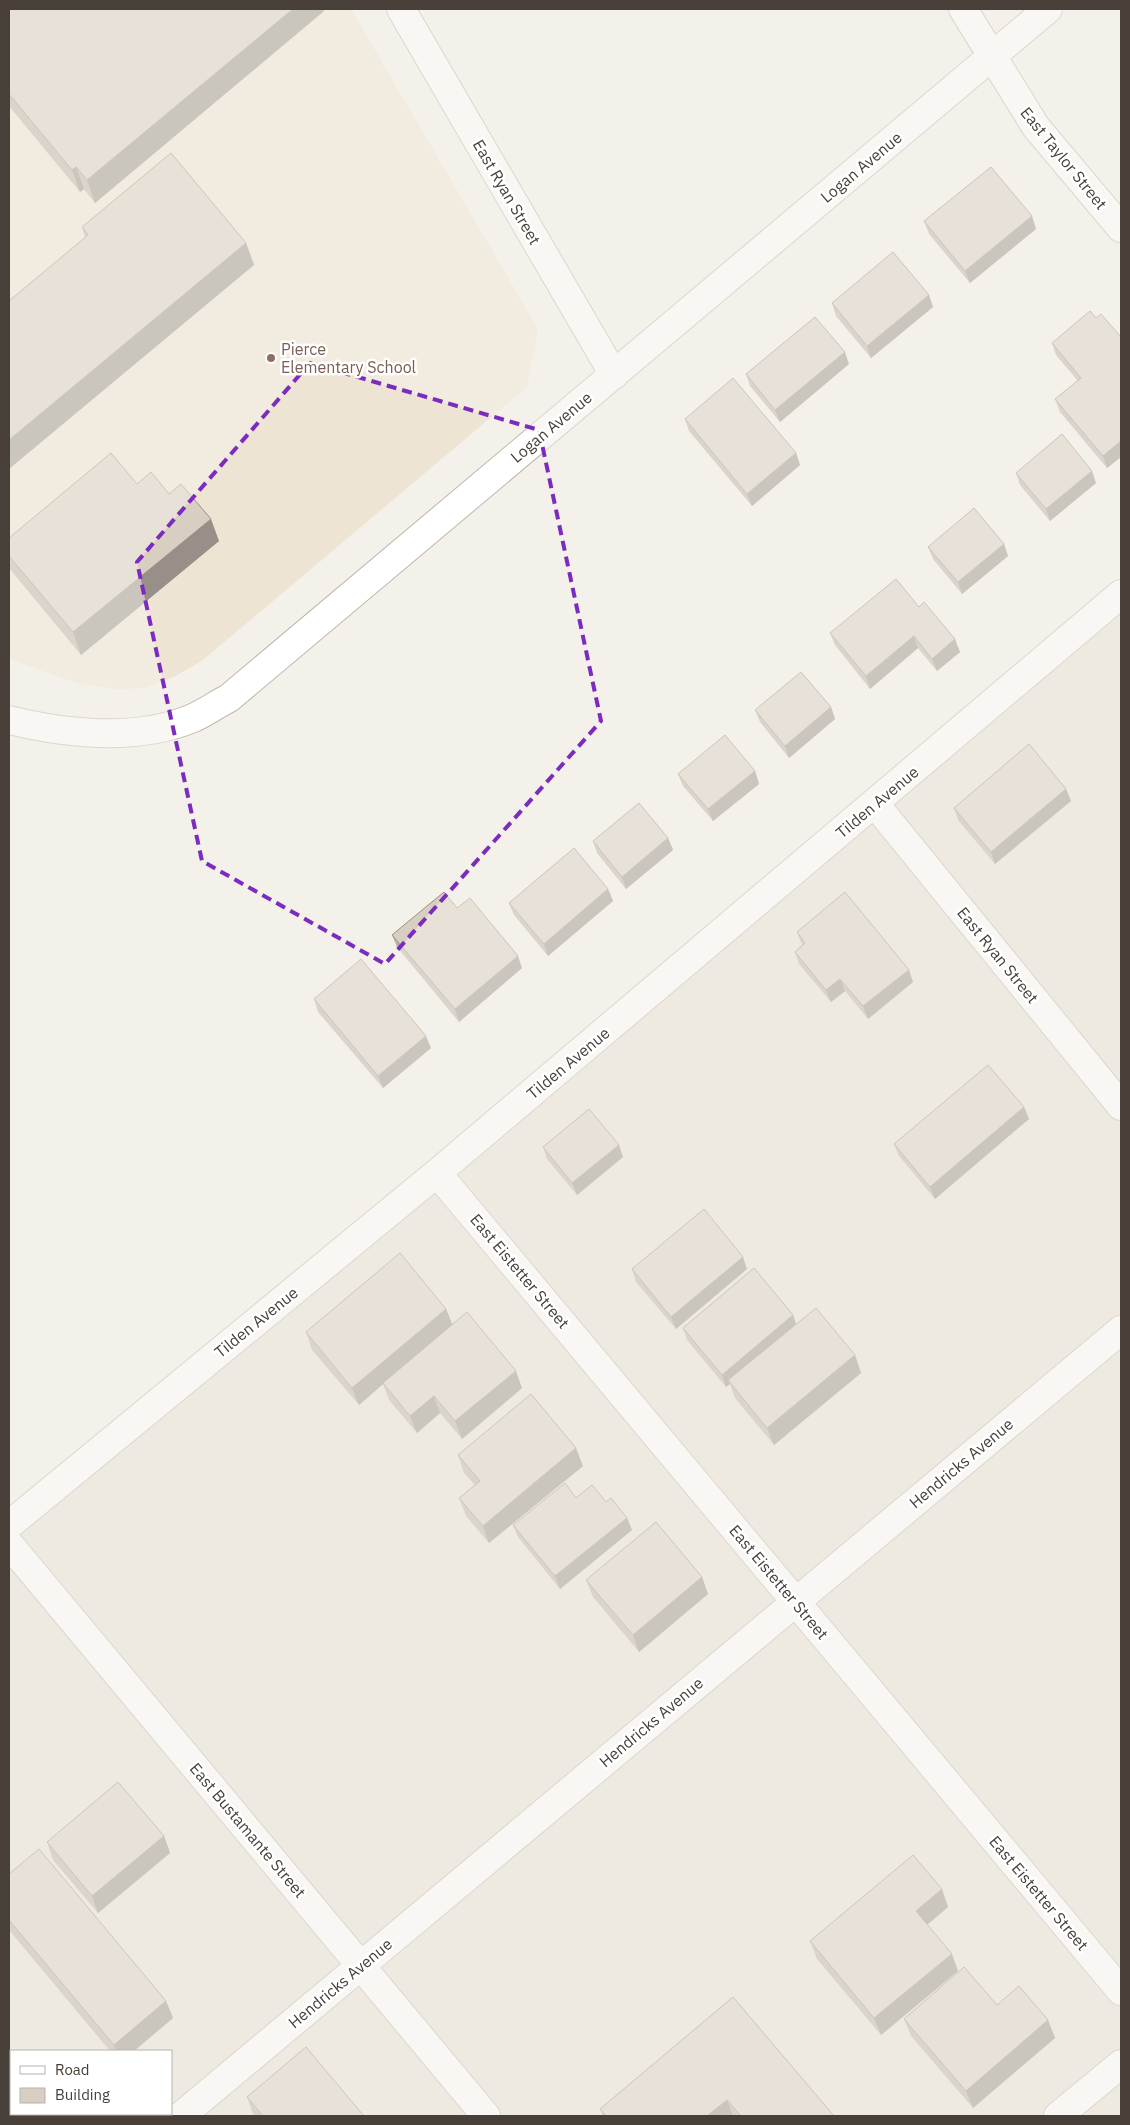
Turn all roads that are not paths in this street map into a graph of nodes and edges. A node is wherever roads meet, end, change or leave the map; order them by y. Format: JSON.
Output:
{"nodes":[{"id":1,"x":400,"y":9,"type":"edge"},
{"id":2,"x":963,"y":9,"type":"edge"},
{"id":3,"x":1048,"y":9,"type":"edge"},
{"id":4,"x":991,"y":57,"type":"junction"},
{"id":5,"x":1121,"y":228,"type":"edge"},
{"id":6,"x":614,"y":374,"type":"junction"},
{"id":7,"x":1121,"y":594,"type":"edge"},
{"id":8,"x":9,"y":720,"type":"edge"},
{"id":9,"x":875,"y":804,"type":"junction"},
{"id":10,"x":1121,"y":1106,"type":"edge"},
{"id":11,"x":438,"y":1173,"type":"junction"},
{"id":12,"x":1121,"y":1330,"type":"edge"},
{"id":13,"x":9,"y":1525,"type":"edge"},
{"id":14,"x":9,"y":1544,"type":"edge"},
{"id":15,"x":795,"y":1601,"type":"junction"},
{"id":16,"x":361,"y":1966,"type":"junction"},
{"id":17,"x":1121,"y":1991,"type":"edge"},
{"id":18,"x":1121,"y":2064,"type":"edge"},
{"id":19,"x":181,"y":2116,"type":"edge"},
{"id":20,"x":486,"y":2116,"type":"edge"},
{"id":21,"x":1058,"y":2116,"type":"edge"}],
"edges":[{"from":1,"to":6,"type":"street","name":"East Ryan Street"},
{"from":2,"to":4,"type":"street","name":"East Taylor Street"},
{"from":3,"to":4,"type":"street","name":"Logan Avenue"},
{"from":4,"to":5,"type":"street","name":"East Taylor Street"},
{"from":4,"to":6,"type":"street","name":"Logan Avenue"},
{"from":6,"to":8,"type":"street","name":"Logan Avenue"},
{"from":7,"to":9,"type":"street","name":"Tilden Avenue"},
{"from":9,"to":10,"type":"street","name":"East Ryan Street"},
{"from":9,"to":11,"type":"street","name":"Tilden Avenue"},
{"from":11,"to":13,"type":"street","name":"Tilden Avenue"},
{"from":11,"to":15,"type":"street","name":"East Eistetter Street"},
{"from":12,"to":15,"type":"street","name":"Hendricks Avenue"},
{"from":14,"to":16,"type":"street","name":"East Bustamante Street"},
{"from":15,"to":16,"type":"street","name":"Hendricks Avenue"},
{"from":15,"to":17,"type":"street","name":"East Eistetter Street"},
{"from":16,"to":19,"type":"street","name":"Hendricks Avenue"},
{"from":16,"to":20,"type":"street","name":"East Bustamante Street"},
{"from":18,"to":21,"type":"street"}]}
